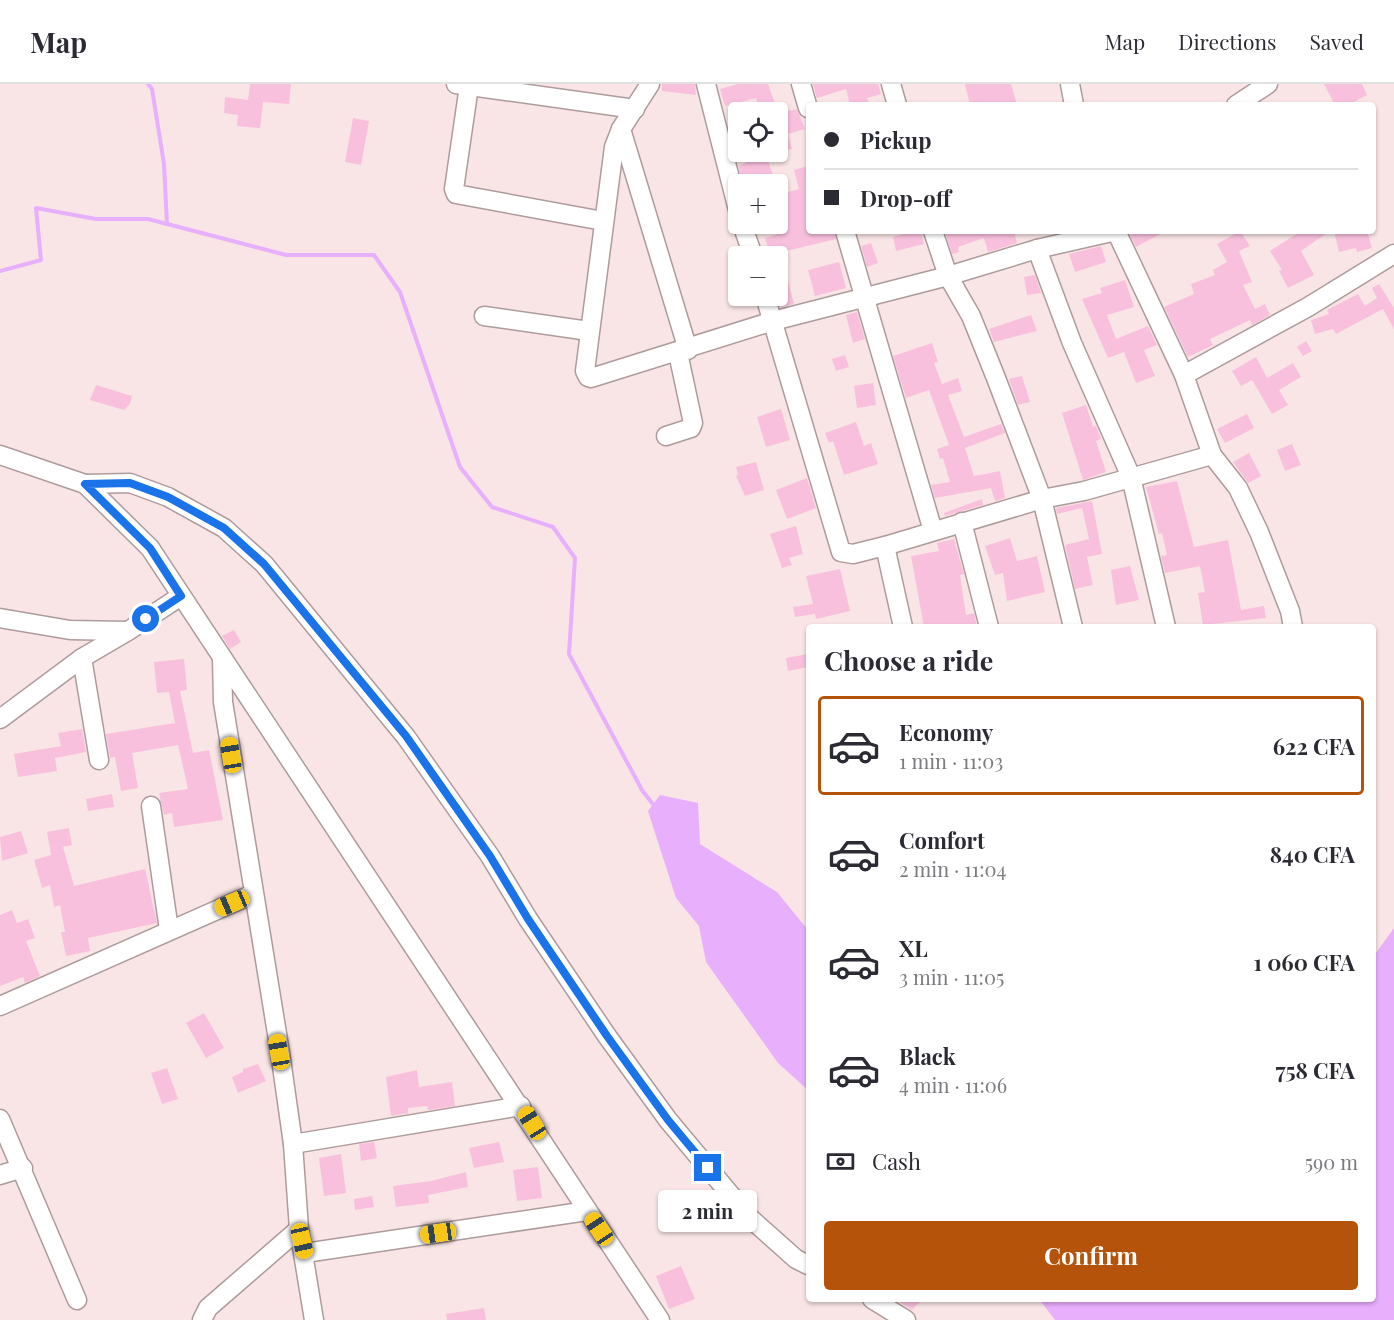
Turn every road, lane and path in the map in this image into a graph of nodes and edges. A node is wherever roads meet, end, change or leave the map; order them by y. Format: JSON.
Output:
{"nodes":[{"id":1,"x":650,"y":84,"type":"edge"},
{"id":2,"x":706,"y":84,"type":"edge"},
{"id":3,"x":801,"y":84,"type":"edge"},
{"id":4,"x":891,"y":84,"type":"edge"},
{"id":5,"x":1070,"y":84,"type":"edge"},
{"id":6,"x":1268,"y":84,"type":"edge"},
{"id":7,"x":462,"y":85,"type":"edge"},
{"id":8,"x":806,"y":102,"type":"edge"},
{"id":9,"x":896,"y":102,"type":"edge"},
{"id":10,"x":1073,"y":102,"type":"edge"},
{"id":11,"x":1241,"y":102,"type":"edge"},
{"id":12,"x":635,"y":109,"type":"junction"},
{"id":13,"x":621,"y":129,"type":"junction"},
{"id":14,"x":729,"y":174,"type":"edge"},
{"id":15,"x":603,"y":221,"type":"junction"},
{"id":16,"x":846,"y":234,"type":"edge"},
{"id":17,"x":934,"y":234,"type":"edge"},
{"id":18,"x":1103,"y":234,"type":"edge"},
{"id":19,"x":1117,"y":234,"type":"edge"},
{"id":20,"x":1037,"y":249,"type":"junction"},
{"id":21,"x":1394,"y":254,"type":"edge"},
{"id":22,"x":948,"y":276,"type":"junction"},
{"id":23,"x":865,"y":297,"type":"junction"},
{"id":24,"x":768,"y":306,"type":"edge"},
{"id":25,"x":484,"y":316,"type":"dead end"},
{"id":26,"x":773,"y":321,"type":"junction"},
{"id":27,"x":589,"y":331,"type":"junction"},
{"id":28,"x":683,"y":351,"type":"junction"},
{"id":29,"x":1184,"y":375,"type":"junction"},
{"id":30,"x":666,"y":436,"type":"dead end"},
{"id":31,"x":1212,"y":455,"type":"junction"},
{"id":32,"x":0,"y":456,"type":"edge"},
{"id":33,"x":1131,"y":477,"type":"junction"},
{"id":34,"x":85,"y":484,"type":"junction"},
{"id":35,"x":1042,"y":499,"type":"junction"},
{"id":36,"x":962,"y":522,"type":"junction"},
{"id":37,"x":933,"y":531,"type":"junction"},
{"id":38,"x":885,"y":546,"type":"junction"},
{"id":39,"x":181,"y":596,"type":"junction"},
{"id":40,"x":0,"y":618,"type":"edge"},
{"id":41,"x":902,"y":624,"type":"edge"},
{"id":42,"x":988,"y":624,"type":"edge"},
{"id":43,"x":1072,"y":624,"type":"edge"},
{"id":44,"x":1165,"y":624,"type":"edge"},
{"id":45,"x":1292,"y":624,"type":"edge"},
{"id":46,"x":128,"y":631,"type":"junction"},
{"id":47,"x":82,"y":658,"type":"junction"},
{"id":48,"x":222,"y":658,"type":"junction"},
{"id":49,"x":0,"y":719,"type":"edge"},
{"id":50,"x":99,"y":760,"type":"dead end"},
{"id":51,"x":152,"y":806,"type":"dead end"},
{"id":52,"x":253,"y":894,"type":"junction"},
{"id":53,"x":169,"y":930,"type":"junction"},
{"id":54,"x":0,"y":1006,"type":"edge"},
{"id":55,"x":521,"y":1106,"type":"junction"},
{"id":56,"x":0,"y":1119,"type":"edge"},
{"id":57,"x":292,"y":1144,"type":"junction"},
{"id":58,"x":23,"y":1168,"type":"junction"},
{"id":59,"x":0,"y":1175,"type":"edge"},
{"id":60,"x":587,"y":1211,"type":"junction"},
{"id":61,"x":299,"y":1229,"type":"junction"},
{"id":62,"x":305,"y":1253,"type":"junction"},
{"id":63,"x":806,"y":1264,"type":"edge"},
{"id":64,"x":77,"y":1300,"type":"dead end"},
{"id":65,"x":877,"y":1302,"type":"edge"},
{"id":66,"x":202,"y":1320,"type":"edge"},
{"id":67,"x":314,"y":1320,"type":"edge"},
{"id":68,"x":660,"y":1320,"type":"edge"},
{"id":69,"x":906,"y":1320,"type":"edge"}],
"edges":[{"from":1,"to":12,"type":"street"},
{"from":2,"to":14,"type":"street"},
{"from":3,"to":8,"type":"street"},
{"from":4,"to":9,"type":"street"},
{"from":5,"to":10,"type":"street"},
{"from":6,"to":11,"type":"street"},
{"from":7,"to":12,"type":"street"},
{"from":7,"to":15,"type":"street"},
{"from":12,"to":13,"type":"street"},
{"from":13,"to":15,"type":"street"},
{"from":13,"to":28,"type":"street"},
{"from":15,"to":27,"type":"street"},
{"from":16,"to":23,"type":"street"},
{"from":17,"to":22,"type":"street"},
{"from":18,"to":20,"type":"street"},
{"from":19,"to":29,"type":"street"},
{"from":20,"to":22,"type":"street"},
{"from":20,"to":33,"type":"street"},
{"from":21,"to":29,"type":"street"},
{"from":22,"to":23,"type":"street"},
{"from":22,"to":35,"type":"street"},
{"from":23,"to":26,"type":"street"},
{"from":23,"to":37,"type":"street"},
{"from":24,"to":26,"type":"street"},
{"from":25,"to":27,"type":"street"},
{"from":26,"to":28,"type":"street"},
{"from":26,"to":38,"type":"street"},
{"from":27,"to":28,"type":"street"},
{"from":28,"to":30,"type":"street"},
{"from":29,"to":31,"type":"street"},
{"from":31,"to":33,"type":"street"},
{"from":31,"to":45,"type":"street"},
{"from":32,"to":34,"type":"street"},
{"from":33,"to":35,"type":"street"},
{"from":33,"to":44,"type":"street"},
{"from":34,"to":39,"type":"street"},
{"from":34,"to":63,"type":"street"},
{"from":35,"to":36,"type":"street"},
{"from":35,"to":43,"type":"street"},
{"from":36,"to":37,"type":"street"},
{"from":36,"to":42,"type":"street"},
{"from":37,"to":38,"type":"street"},
{"from":38,"to":41,"type":"street"},
{"from":39,"to":46,"type":"street"},
{"from":39,"to":48,"type":"street"},
{"from":40,"to":46,"type":"street"},
{"from":46,"to":47,"type":"street"},
{"from":47,"to":49,"type":"street"},
{"from":47,"to":50,"type":"street"},
{"from":48,"to":52,"type":"street"},
{"from":48,"to":55,"type":"street"},
{"from":51,"to":53,"type":"street"},
{"from":52,"to":53,"type":"street"},
{"from":52,"to":57,"type":"street"},
{"from":53,"to":54,"type":"street"},
{"from":55,"to":57,"type":"street"},
{"from":55,"to":60,"type":"street"},
{"from":56,"to":58,"type":"street"},
{"from":57,"to":61,"type":"street"},
{"from":58,"to":59,"type":"street"},
{"from":58,"to":64,"type":"street"},
{"from":60,"to":62,"type":"street"},
{"from":60,"to":68,"type":"street"},
{"from":61,"to":62,"type":"street"},
{"from":61,"to":66,"type":"street"},
{"from":62,"to":67,"type":"street"},
{"from":65,"to":69,"type":"street"}]}
